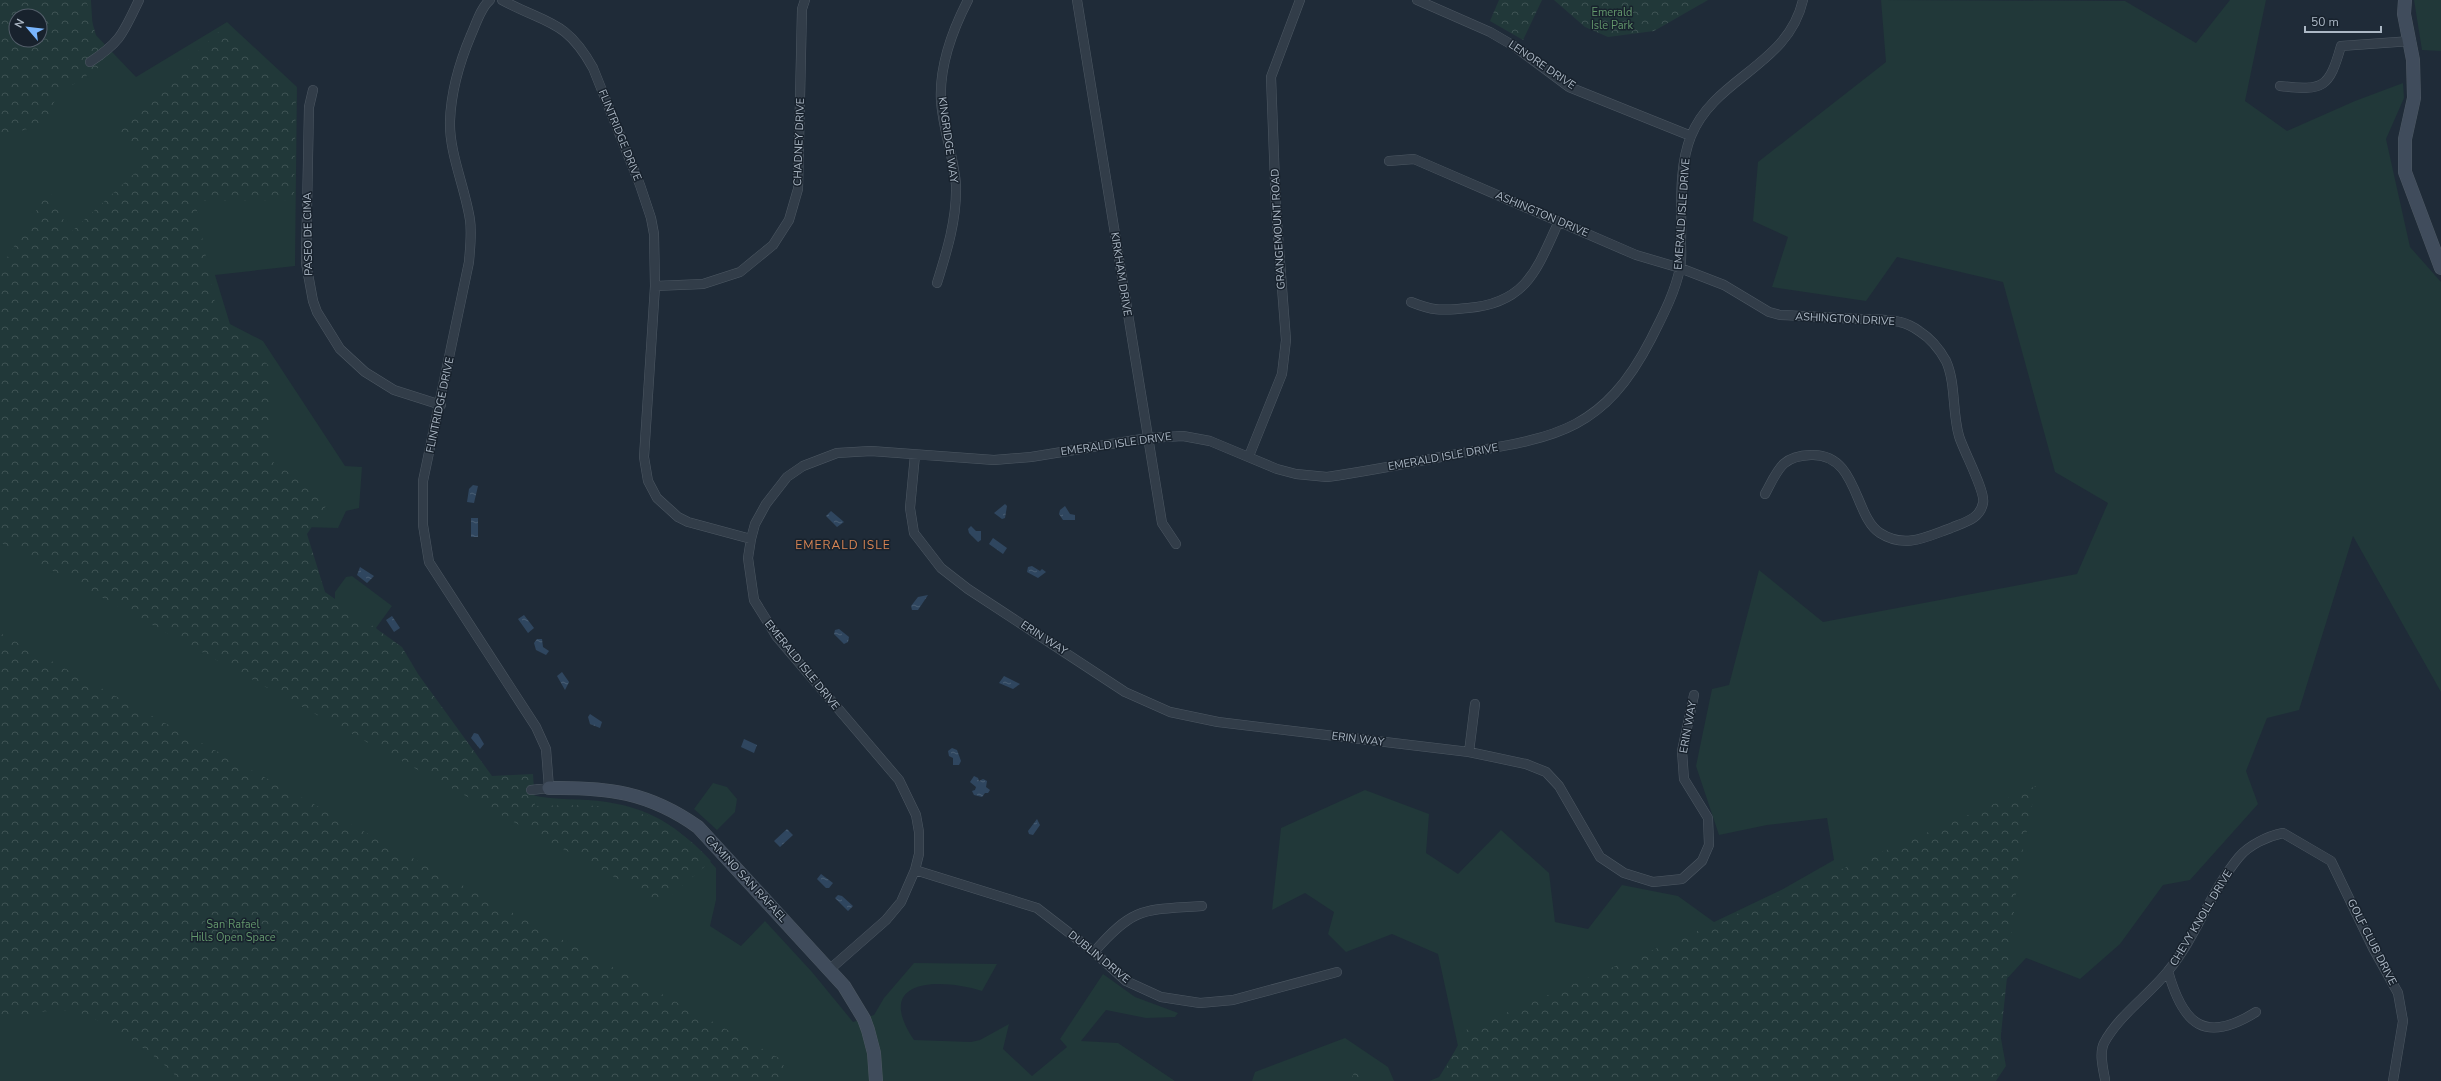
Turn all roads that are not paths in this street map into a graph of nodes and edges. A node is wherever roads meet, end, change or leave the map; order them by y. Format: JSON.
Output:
{"nodes":[{"id":1,"x":138,"y":0,"type":"edge"},
{"id":2,"x":490,"y":0,"type":"edge"},
{"id":3,"x":502,"y":0,"type":"edge"},
{"id":4,"x":805,"y":0,"type":"edge"},
{"id":5,"x":968,"y":0,"type":"edge"},
{"id":6,"x":1077,"y":0,"type":"edge"},
{"id":7,"x":1300,"y":0,"type":"edge"},
{"id":8,"x":1417,"y":0,"type":"edge"},
{"id":9,"x":1803,"y":0,"type":"edge"},
{"id":10,"x":2405,"y":0,"type":"edge"},
{"id":11,"x":2411,"y":41,"type":"junction"},
{"id":12,"x":90,"y":62,"type":"dead end"},
{"id":13,"x":2280,"y":86,"type":"dead end"},
{"id":14,"x":313,"y":90,"type":"dead end"},
{"id":15,"x":1691,"y":136,"type":"junction"},
{"id":16,"x":1389,"y":161,"type":"dead end"},
{"id":17,"x":1559,"y":221,"type":"junction"},
{"id":18,"x":1680,"y":268,"type":"junction"},
{"id":19,"x":2441,"y":268,"type":"edge"},
{"id":20,"x":937,"y":283,"type":"dead end"},
{"id":21,"x":655,"y":286,"type":"junction"},
{"id":22,"x":1411,"y":302,"type":"dead end"},
{"id":23,"x":441,"y":405,"type":"junction"},
{"id":24,"x":1148,"y":438,"type":"junction"},
{"id":25,"x":915,"y":455,"type":"junction"},
{"id":26,"x":1249,"y":456,"type":"junction"},
{"id":27,"x":1765,"y":494,"type":"dead end"},
{"id":28,"x":751,"y":539,"type":"junction"},
{"id":29,"x":1176,"y":544,"type":"dead end"},
{"id":30,"x":1694,"y":695,"type":"dead end"},
{"id":31,"x":1475,"y":704,"type":"dead end"},
{"id":32,"x":1470,"y":752,"type":"junction"},
{"id":33,"x":549,"y":788,"type":"junction"},
{"id":34,"x":531,"y":790,"type":"dead end"},
{"id":35,"x":2283,"y":833,"type":"joint"},
{"id":36,"x":915,"y":870,"type":"junction"},
{"id":37,"x":1202,"y":906,"type":"dead end"},
{"id":38,"x":1094,"y":952,"type":"junction"},
{"id":39,"x":829,"y":970,"type":"junction"},
{"id":40,"x":2168,"y":971,"type":"junction"},
{"id":41,"x":1337,"y":972,"type":"dead end"},
{"id":42,"x":2256,"y":1012,"type":"dead end"},
{"id":43,"x":2105,"y":1079,"type":"dead end"},
{"id":44,"x":876,"y":1081,"type":"edge"},
{"id":45,"x":2393,"y":1081,"type":"edge"}],
"edges":[{"from":1,"to":12,"type":"street"},
{"from":2,"to":23,"type":"street","name":"FLINTRIDGE DRIVE"},
{"from":3,"to":21,"type":"street","name":"FLINTRIDGE DRIVE"},
{"from":4,"to":21,"type":"street","name":"CHADNEY DRIVE"},
{"from":5,"to":20,"type":"street","name":"KINGRIDGE WAY"},
{"from":6,"to":24,"type":"street","name":"KIRKHAM DRIVE"},
{"from":7,"to":26,"type":"street","name":"GRANGEMOUNT ROAD"},
{"from":8,"to":15,"type":"street","name":"LENORE DRIVE"},
{"from":9,"to":15,"type":"street","name":"EMERALD ISLE DRIVE"},
{"from":10,"to":11,"type":"street"},
{"from":11,"to":13,"type":"street"},
{"from":11,"to":19,"type":"street"},
{"from":14,"to":23,"type":"street","name":"PASEO DE CIMA"},
{"from":15,"to":18,"type":"street","name":"EMERALD ISLE DRIVE"},
{"from":16,"to":17,"type":"street","name":"ASHINGTON DRIVE"},
{"from":17,"to":18,"type":"street","name":"ASHINGTON DRIVE"},
{"from":17,"to":22,"type":"street"},
{"from":18,"to":26,"type":"street","name":"EMERALD ISLE DRIVE"},
{"from":18,"to":27,"type":"street","name":"ASHINGTON DRIVE"},
{"from":21,"to":28,"type":"street","name":"FLINTRIDGE DRIVE"},
{"from":23,"to":33,"type":"street","name":"FLINTRIDGE DRIVE"},
{"from":24,"to":25,"type":"street","name":"EMERALD ISLE DRIVE"},
{"from":24,"to":26,"type":"street","name":"EMERALD ISLE DRIVE"},
{"from":24,"to":29,"type":"street","name":"KIRKHAM DRIVE"},
{"from":25,"to":28,"type":"street","name":"EMERALD ISLE DRIVE"},
{"from":25,"to":32,"type":"street","name":"ERIN WAY"},
{"from":28,"to":36,"type":"street","name":"EMERALD ISLE DRIVE"},
{"from":30,"to":32,"type":"street","name":"ERIN WAY"},
{"from":31,"to":32,"type":"street"},
{"from":33,"to":34,"type":"street","name":"CAMINO SAN RAFAEL"},
{"from":33,"to":39,"type":"street","name":"CAMINO SAN RAFAEL"},
{"from":35,"to":40,"type":"street","name":"CHEVY KNOLL DRIVE"},
{"from":35,"to":45,"type":"street","name":"GOLF CLUB DRIVE"},
{"from":36,"to":38,"type":"street","name":"DUBLIN DRIVE"},
{"from":36,"to":39,"type":"street","name":"EMERALD ISLE DRIVE"},
{"from":37,"to":38,"type":"street"},
{"from":38,"to":41,"type":"street","name":"DUBLIN DRIVE"},
{"from":39,"to":44,"type":"street","name":"CAMINO SAN RAFAEL"},
{"from":40,"to":42,"type":"street"},
{"from":40,"to":43,"type":"street","name":"CHEVY KNOLL DRIVE"}]}
